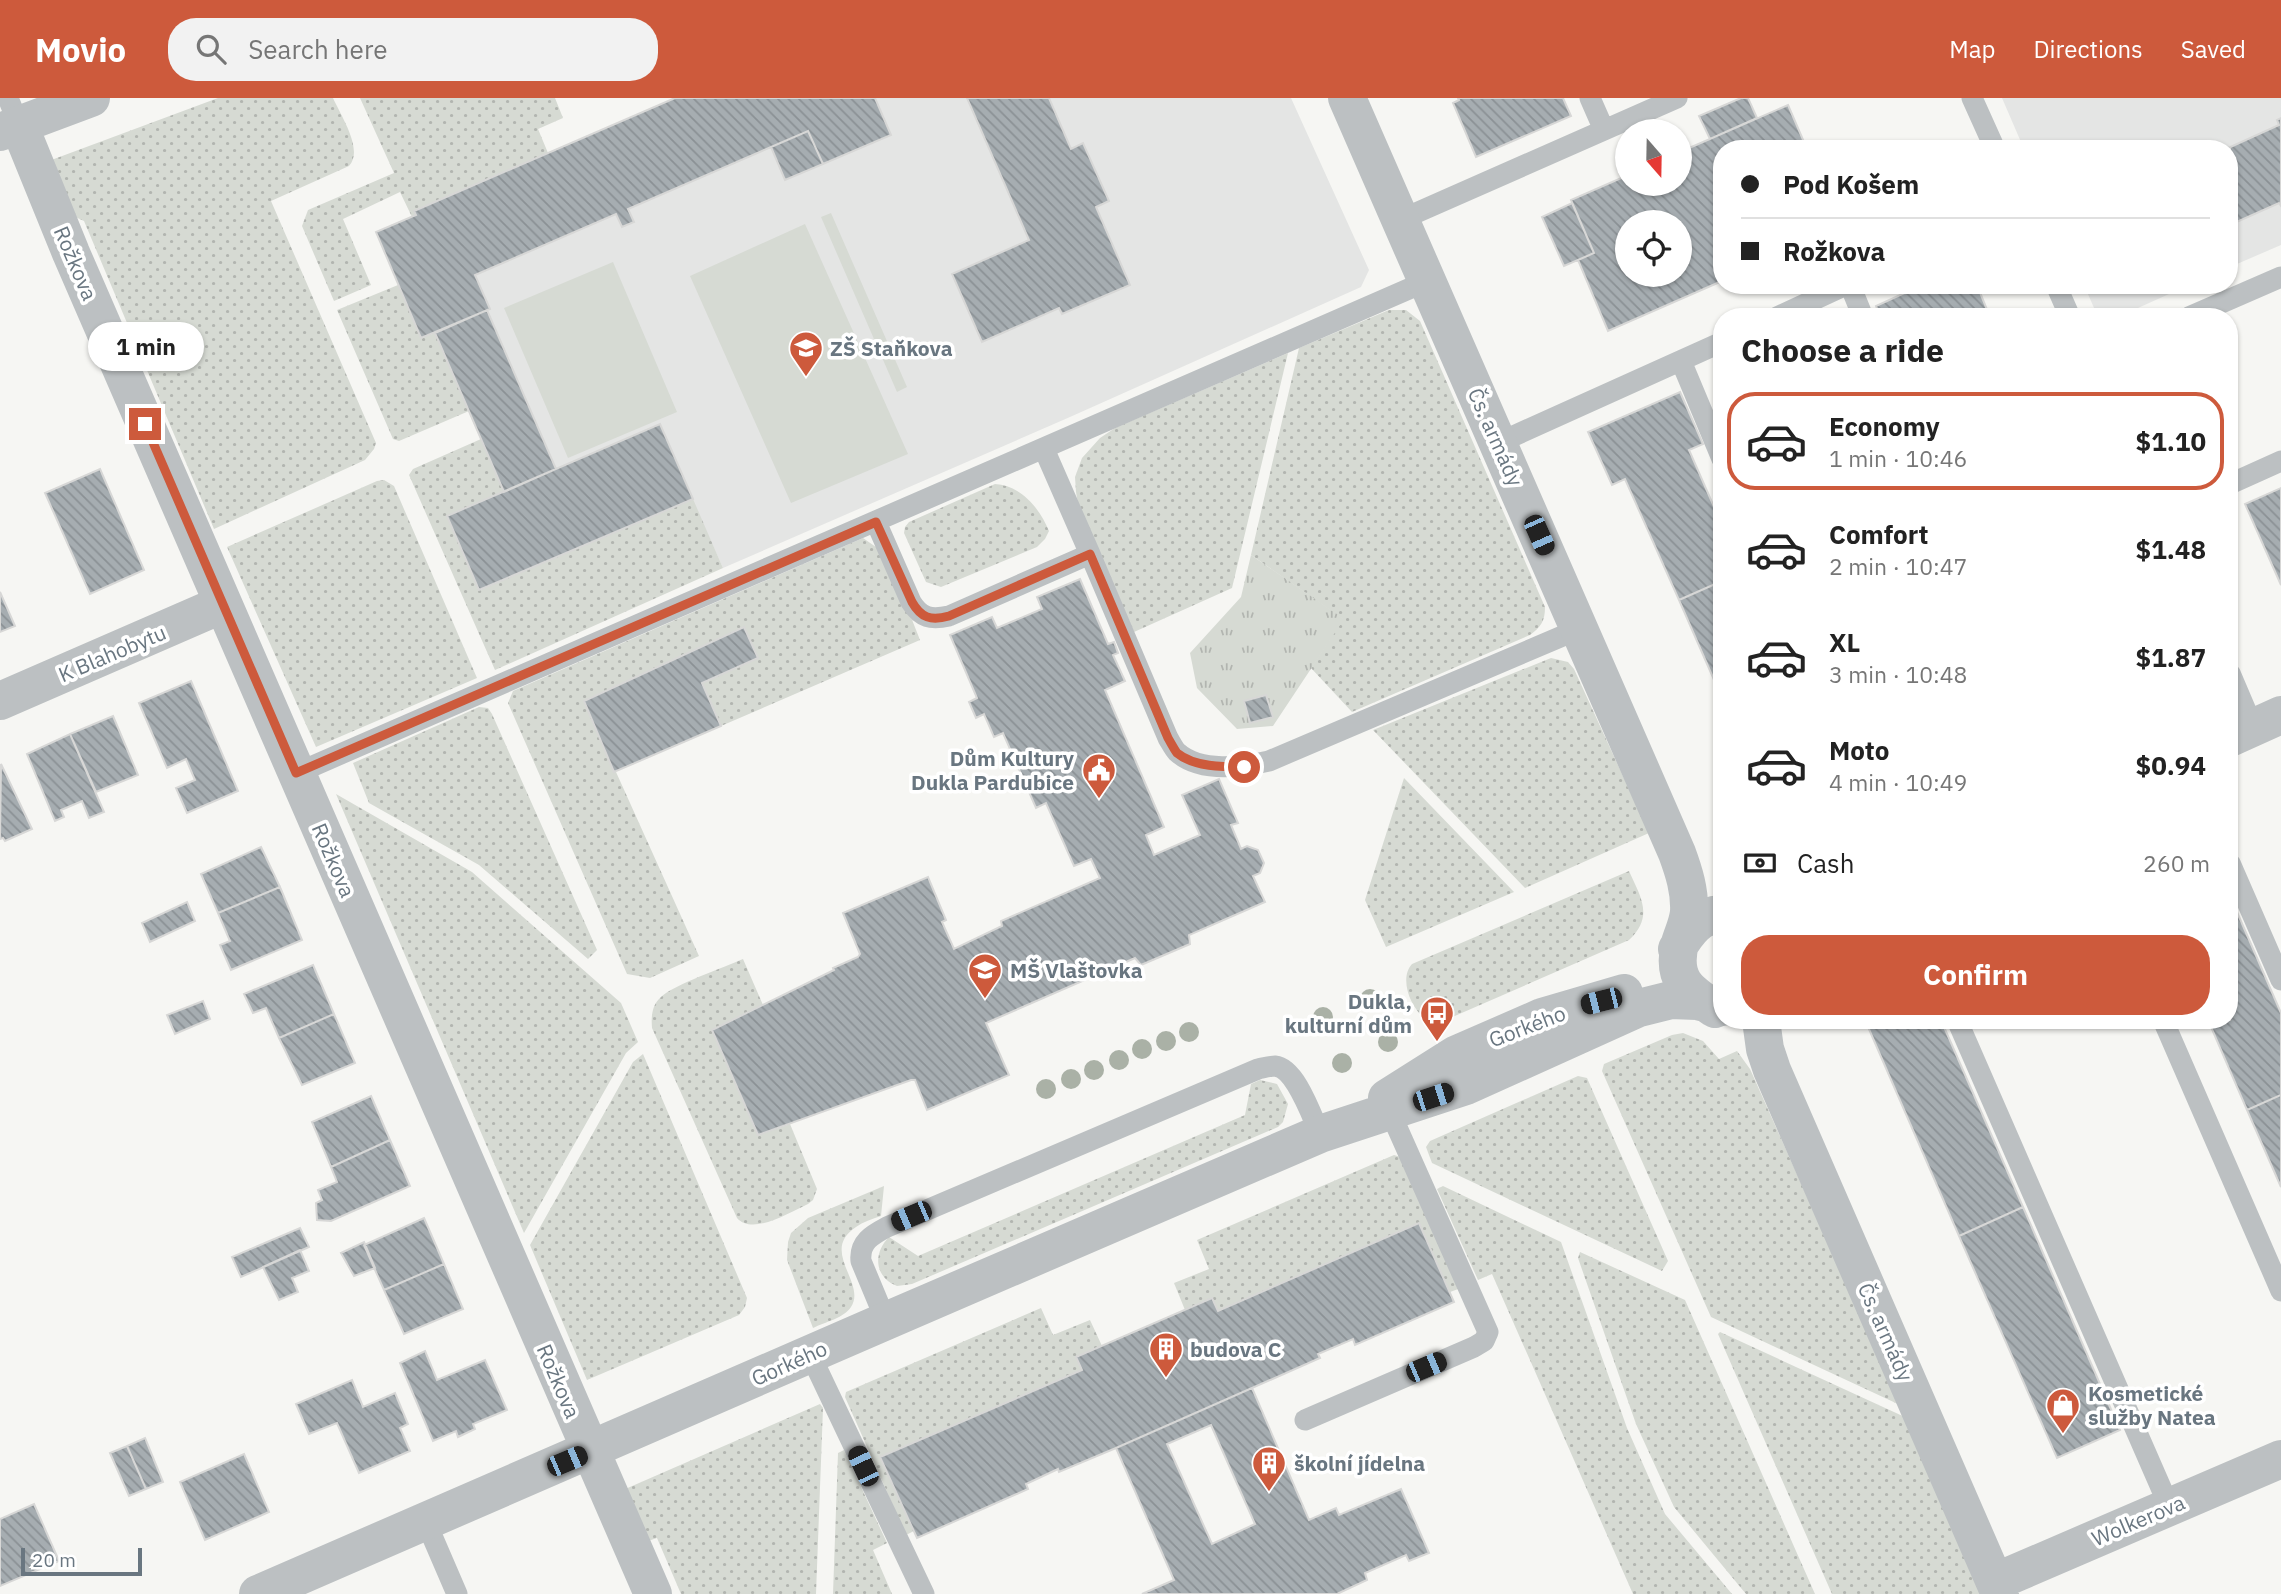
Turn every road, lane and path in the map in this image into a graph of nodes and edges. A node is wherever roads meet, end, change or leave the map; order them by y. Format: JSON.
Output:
{"nodes":[{"id":1,"x":92,"y":98,"type":"edge"},
{"id":2,"x":1347,"y":98,"type":"edge"},
{"id":3,"x":1590,"y":98,"type":"edge"},
{"id":4,"x":1677,"y":98,"type":"edge"},
{"id":5,"x":1972,"y":98,"type":"edge"},
{"id":6,"x":9,"y":118,"type":"edge"},
{"id":7,"x":1604,"y":130,"type":"junction"},
{"id":8,"x":1991,"y":140,"type":"edge"},
{"id":9,"x":1400,"y":220,"type":"junction"},
{"id":10,"x":2281,"y":276,"type":"edge"},
{"id":11,"x":1427,"y":281,"type":"junction"},
{"id":12,"x":1828,"y":294,"type":"edge"},
{"id":13,"x":1797,"y":308,"type":"edge"},
{"id":14,"x":2209,"y":308,"type":"edge"},
{"id":15,"x":1713,"y":346,"type":"edge"},
{"id":16,"x":1681,"y":361,"type":"junction"},
{"id":17,"x":1713,"y":438,"type":"edge"},
{"id":18,"x":1498,"y":443,"type":"junction"},
{"id":19,"x":1044,"y":449,"type":"junction"},
{"id":20,"x":2281,"y":461,"type":"edge"},
{"id":21,"x":2238,"y":480,"type":"edge"},
{"id":22,"x":876,"y":522,"type":"junction"},
{"id":23,"x":1090,"y":554,"type":"junction"},
{"id":24,"x":223,"y":604,"type":"junction"},
{"id":25,"x":1579,"y":629,"type":"junction"},
{"id":26,"x":2238,"y":690,"type":"edge"},
{"id":27,"x":0,"y":701,"type":"edge"},
{"id":28,"x":2255,"y":727,"type":"edge"},
{"id":29,"x":296,"y":773,"type":"junction"},
{"id":30,"x":1677,"y":853,"type":"junction"},
{"id":31,"x":2238,"y":881,"type":"edge"},
{"id":32,"x":1713,"y":898,"type":"edge"},
{"id":33,"x":1713,"y":916,"type":"edge"},
{"id":34,"x":1680,"y":943,"type":"junction"},
{"id":35,"x":2281,"y":980,"type":"edge"},
{"id":36,"x":1713,"y":1006,"type":"edge"},
{"id":37,"x":1713,"y":1009,"type":"edge"},
{"id":38,"x":1738,"y":1029,"type":"edge"},
{"id":39,"x":1762,"y":1029,"type":"edge"},
{"id":40,"x":1961,"y":1029,"type":"edge"},
{"id":41,"x":2167,"y":1029,"type":"edge"},
{"id":42,"x":1772,"y":1070,"type":"junction"},
{"id":43,"x":1387,"y":1105,"type":"junction"},
{"id":44,"x":1320,"y":1135,"type":"junction"},
{"id":45,"x":2281,"y":1291,"type":"edge"},
{"id":46,"x":886,"y":1321,"type":"junction"},
{"id":47,"x":810,"y":1354,"type":"junction"},
{"id":48,"x":1305,"y":1420,"type":"dead end"},
{"id":49,"x":590,"y":1451,"type":"junction"},
{"id":50,"x":2281,"y":1459,"type":"edge"},
{"id":51,"x":2169,"y":1506,"type":"junction"},
{"id":52,"x":426,"y":1522,"type":"junction"},
{"id":53,"x":1998,"y":1588,"type":"edge"},
{"id":54,"x":258,"y":1594,"type":"edge"},
{"id":55,"x":457,"y":1594,"type":"edge"},
{"id":56,"x":653,"y":1594,"type":"edge"},
{"id":57,"x":924,"y":1594,"type":"edge"}],
"edges":[{"from":1,"to":6,"type":"street"},
{"from":2,"to":9,"type":"street","name":"Čs. armády"},
{"from":3,"to":7,"type":"lane"},
{"from":4,"to":7,"type":"lane"},
{"from":5,"to":8,"type":"lane"},
{"from":6,"to":24,"type":"street","name":"Rožkova"},
{"from":7,"to":9,"type":"lane"},
{"from":9,"to":11,"type":"street","name":"Čs. armády"},
{"from":10,"to":14,"type":"lane"},
{"from":11,"to":18,"type":"street","name":"Čs. armády"},
{"from":11,"to":19,"type":"lane"},
{"from":12,"to":13,"type":"lane"},
{"from":15,"to":16,"type":"lane"},
{"from":16,"to":17,"type":"lane"},
{"from":16,"to":18,"type":"lane"},
{"from":18,"to":25,"type":"street","name":"Čs. armády"},
{"from":19,"to":22,"type":"lane"},
{"from":19,"to":23,"type":"lane"},
{"from":20,"to":21,"type":"lane"},
{"from":22,"to":23,"type":"lane"},
{"from":22,"to":29,"type":"lane"},
{"from":23,"to":25,"type":"lane"},
{"from":24,"to":27,"type":"street","name":"K Blahobytu"},
{"from":24,"to":29,"type":"street","name":"Rožkova"},
{"from":25,"to":30,"type":"street","name":"Čs. armády"},
{"from":26,"to":28,"type":"lane"},
{"from":29,"to":49,"type":"street","name":"Rožkova"},
{"from":30,"to":32,"type":"street","name":"Čs. armády"},
{"from":30,"to":34,"type":"street","name":"Čs. armády"},
{"from":31,"to":35,"type":"lane"},
{"from":33,"to":34,"type":"street","name":"Gorkého"},
{"from":34,"to":36,"type":"street","name":"Čs. armády"},
{"from":34,"to":43,"type":"street","name":"Gorkého"},
{"from":37,"to":43,"type":"street","name":"Gorkého"},
{"from":38,"to":42,"type":"street","name":"Čs. armády"},
{"from":39,"to":42,"type":"street","name":"Čs. armády"},
{"from":40,"to":51,"type":"lane"},
{"from":41,"to":45,"type":"lane"},
{"from":42,"to":53,"type":"street","name":"Čs. armády"},
{"from":43,"to":44,"type":"street","name":"Gorkého"},
{"from":43,"to":48,"type":"lane"},
{"from":44,"to":46,"type":"street","name":"Gorkého"},
{"from":44,"to":46,"type":"lane"},
{"from":46,"to":47,"type":"street","name":"Gorkého"},
{"from":47,"to":49,"type":"street","name":"Gorkého"},
{"from":47,"to":57,"type":"lane"},
{"from":49,"to":52,"type":"street","name":"Gorkého"},
{"from":49,"to":56,"type":"street","name":"Rožkova"},
{"from":50,"to":51,"type":"street","name":"Wolkerova"},
{"from":51,"to":53,"type":"street","name":"Wolkerova"},
{"from":52,"to":54,"type":"street","name":"Gorkého"},
{"from":52,"to":55,"type":"lane"}]}
